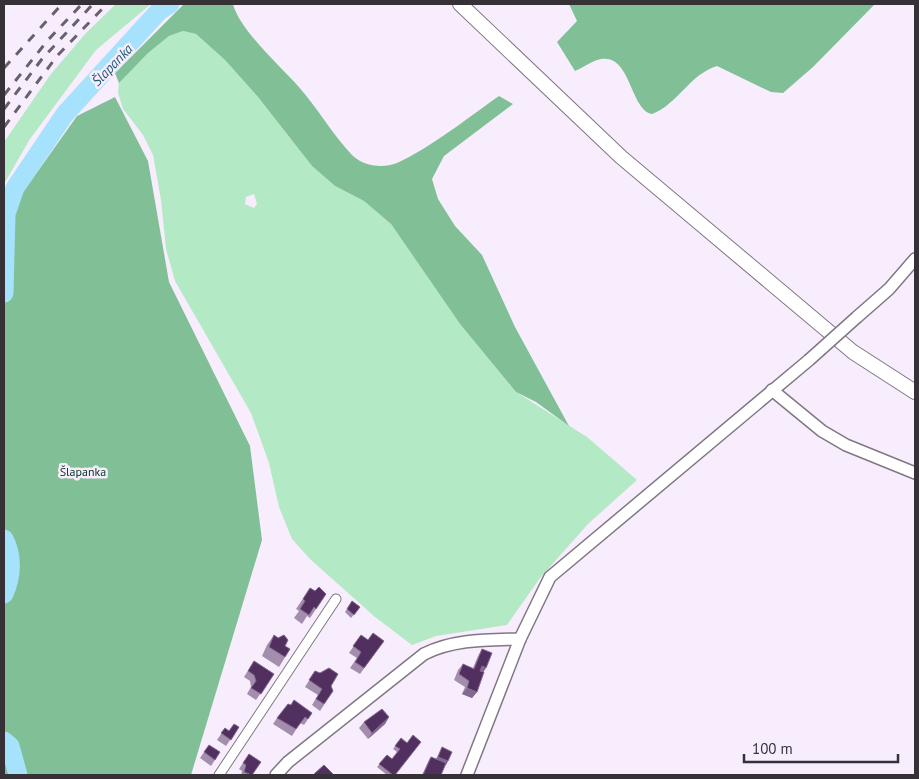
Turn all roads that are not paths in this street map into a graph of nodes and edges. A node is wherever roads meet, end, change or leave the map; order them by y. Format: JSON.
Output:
{"nodes":[{"id":1,"x":460,"y":4,"type":"edge"},
{"id":2,"x":915,"y":259,"type":"edge"},
{"id":3,"x":772,"y":390,"type":"junction"},
{"id":4,"x":915,"y":392,"type":"edge"},
{"id":5,"x":915,"y":473,"type":"edge"},
{"id":6,"x":336,"y":599,"type":"dead end"},
{"id":7,"x":520,"y":639,"type":"junction"},
{"id":8,"x":219,"y":775,"type":"edge"},
{"id":9,"x":276,"y":775,"type":"edge"},
{"id":10,"x":468,"y":775,"type":"edge"}],
"edges":[{"from":1,"to":4,"type":"main road"},
{"from":2,"to":3,"type":"street","bridge":true},
{"from":3,"to":5,"type":"street"},
{"from":3,"to":7,"type":"street"},
{"from":6,"to":8,"type":"street"},
{"from":7,"to":9,"type":"street"},
{"from":7,"to":10,"type":"street"}]}
